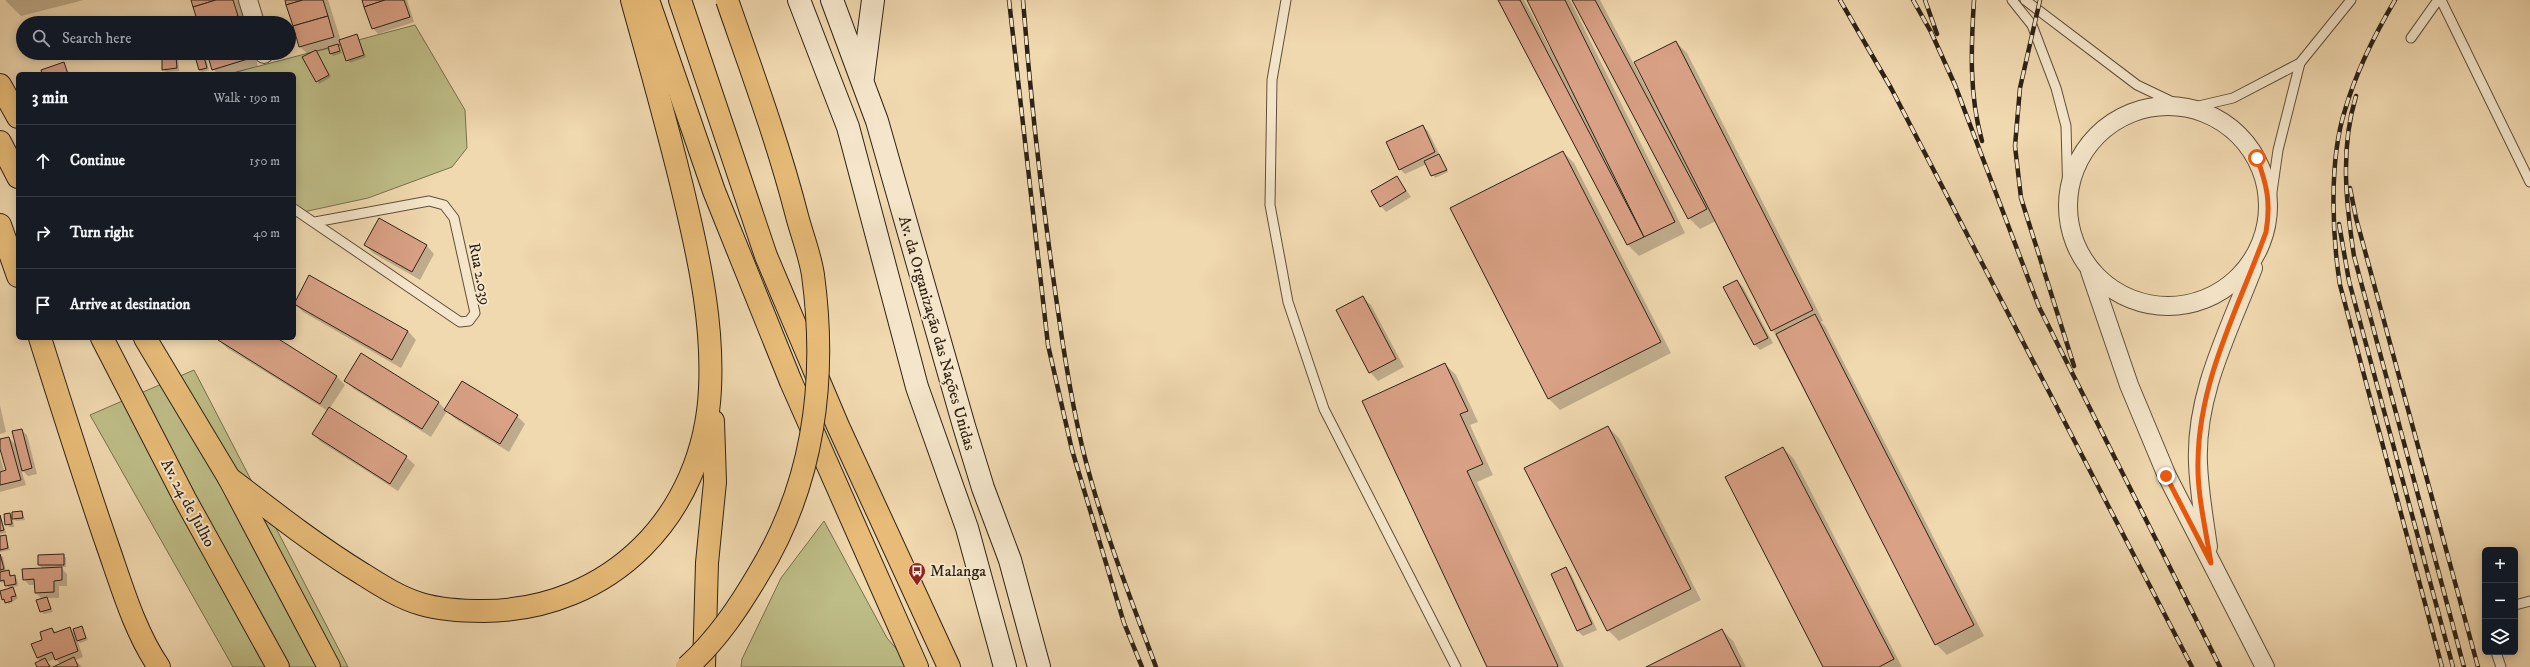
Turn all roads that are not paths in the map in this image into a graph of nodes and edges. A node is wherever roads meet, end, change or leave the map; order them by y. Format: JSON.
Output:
{"nodes":[{"id":1,"x":248,"y":0,"type":"edge"},
{"id":2,"x":632,"y":0,"type":"edge"},
{"id":3,"x":648,"y":0,"type":"edge"},
{"id":4,"x":680,"y":0,"type":"edge"},
{"id":5,"x":728,"y":0,"type":"edge"},
{"id":6,"x":799,"y":0,"type":"edge"},
{"id":7,"x":832,"y":0,"type":"edge"},
{"id":8,"x":873,"y":0,"type":"edge"},
{"id":9,"x":1286,"y":0,"type":"edge"},
{"id":10,"x":2012,"y":0,"type":"edge"},
{"id":11,"x":2025,"y":0,"type":"edge"},
{"id":12,"x":2350,"y":0,"type":"edge"},
{"id":13,"x":2440,"y":0,"type":"edge"},
{"id":14,"x":253,"y":16,"type":"edge"},
{"id":15,"x":2411,"y":38,"type":"dead end"},
{"id":16,"x":2300,"y":63,"type":"junction"},
{"id":17,"x":862,"y":82,"type":"junction"},
{"id":18,"x":0,"y":85,"type":"edge"},
{"id":19,"x":2186,"y":107,"type":"junction"},
{"id":20,"x":16,"y":113,"type":"edge"},
{"id":21,"x":0,"y":142,"type":"edge"},
{"id":22,"x":16,"y":173,"type":"edge"},
{"id":23,"x":2530,"y":182,"type":"edge"},
{"id":24,"x":2068,"y":199,"type":"junction"},
{"id":25,"x":296,"y":210,"type":"edge"},
{"id":26,"x":2269,"y":213,"type":"junction"},
{"id":27,"x":315,"y":222,"type":"junction"},
{"id":28,"x":0,"y":225,"type":"edge"},
{"id":29,"x":2260,"y":249,"type":"junction"},
{"id":30,"x":2089,"y":268,"type":"junction"},
{"id":31,"x":16,"y":270,"type":"edge"},
{"id":32,"x":41,"y":340,"type":"edge"},
{"id":33,"x":103,"y":340,"type":"edge"},
{"id":34,"x":146,"y":340,"type":"edge"},
{"id":35,"x":710,"y":390,"type":"junction"},
{"id":36,"x":229,"y":478,"type":"junction"},
{"id":37,"x":2211,"y":563,"type":"junction"},
{"id":38,"x":2530,"y":601,"type":"edge"},
{"id":39,"x":2518,"y":604,"type":"edge"},
{"id":40,"x":2497,"y":655,"type":"edge"},
{"id":41,"x":159,"y":667,"type":"edge"},
{"id":42,"x":278,"y":667,"type":"edge"},
{"id":43,"x":329,"y":667,"type":"edge"},
{"id":44,"x":687,"y":667,"type":"edge"},
{"id":45,"x":704,"y":667,"type":"edge"},
{"id":46,"x":918,"y":667,"type":"edge"},
{"id":47,"x":949,"y":667,"type":"edge"},
{"id":48,"x":1005,"y":667,"type":"edge"},
{"id":49,"x":1039,"y":667,"type":"edge"},
{"id":50,"x":1456,"y":667,"type":"edge"},
{"id":51,"x":2265,"y":667,"type":"edge"},
{"id":52,"x":2501,"y":667,"type":"edge"}],
"edges":[{"from":1,"to":14,"type":"street"},
{"from":2,"to":35,"type":"main road"},
{"from":3,"to":46,"type":"main road"},
{"from":4,"to":47,"type":"main road"},
{"from":5,"to":44,"type":"main road","bridge":true},
{"from":6,"to":48,"type":"main road","name":"Av. da Organização das Nações Unidas"},
{"from":7,"to":17,"type":"main road","name":"Av. da Organização das Nações Unidas"},
{"from":8,"to":17,"type":"main road"},
{"from":9,"to":50,"type":"lane"},
{"from":10,"to":24,"type":"lane"},
{"from":11,"to":19,"type":"lane"},
{"from":12,"to":16,"type":"lane"},
{"from":13,"to":15,"type":"lane"},
{"from":13,"to":23,"type":"lane"},
{"from":16,"to":19,"type":"lane"},
{"from":16,"to":26,"type":"lane"},
{"from":17,"to":49,"type":"main road","name":"Av. da Organização das Nações Unidas"},
{"from":18,"to":20,"type":"main road"},
{"from":19,"to":24,"type":"street"},
{"from":19,"to":26,"type":"street"},
{"from":21,"to":22,"type":"main road"},
{"from":24,"to":30,"type":"street"},
{"from":25,"to":27,"type":"lane","name":"Rua 2.039"},
{"from":26,"to":29,"type":"street"},
{"from":27,"to":27,"type":"lane","name":"Rua 2.039"},
{"from":28,"to":31,"type":"main road"},
{"from":29,"to":30,"type":"street"},
{"from":29,"to":37,"type":"street"},
{"from":30,"to":37,"type":"street"},
{"from":32,"to":41,"type":"main road"},
{"from":33,"to":42,"type":"main road","name":"Av. 24 de Julho"},
{"from":34,"to":36,"type":"main road"},
{"from":35,"to":36,"type":"main road"},
{"from":35,"to":45,"type":"main road"},
{"from":36,"to":43,"type":"main road"},
{"from":37,"to":51,"type":"street"},
{"from":38,"to":39,"type":"lane"},
{"from":40,"to":52,"type":"lane"}]}
